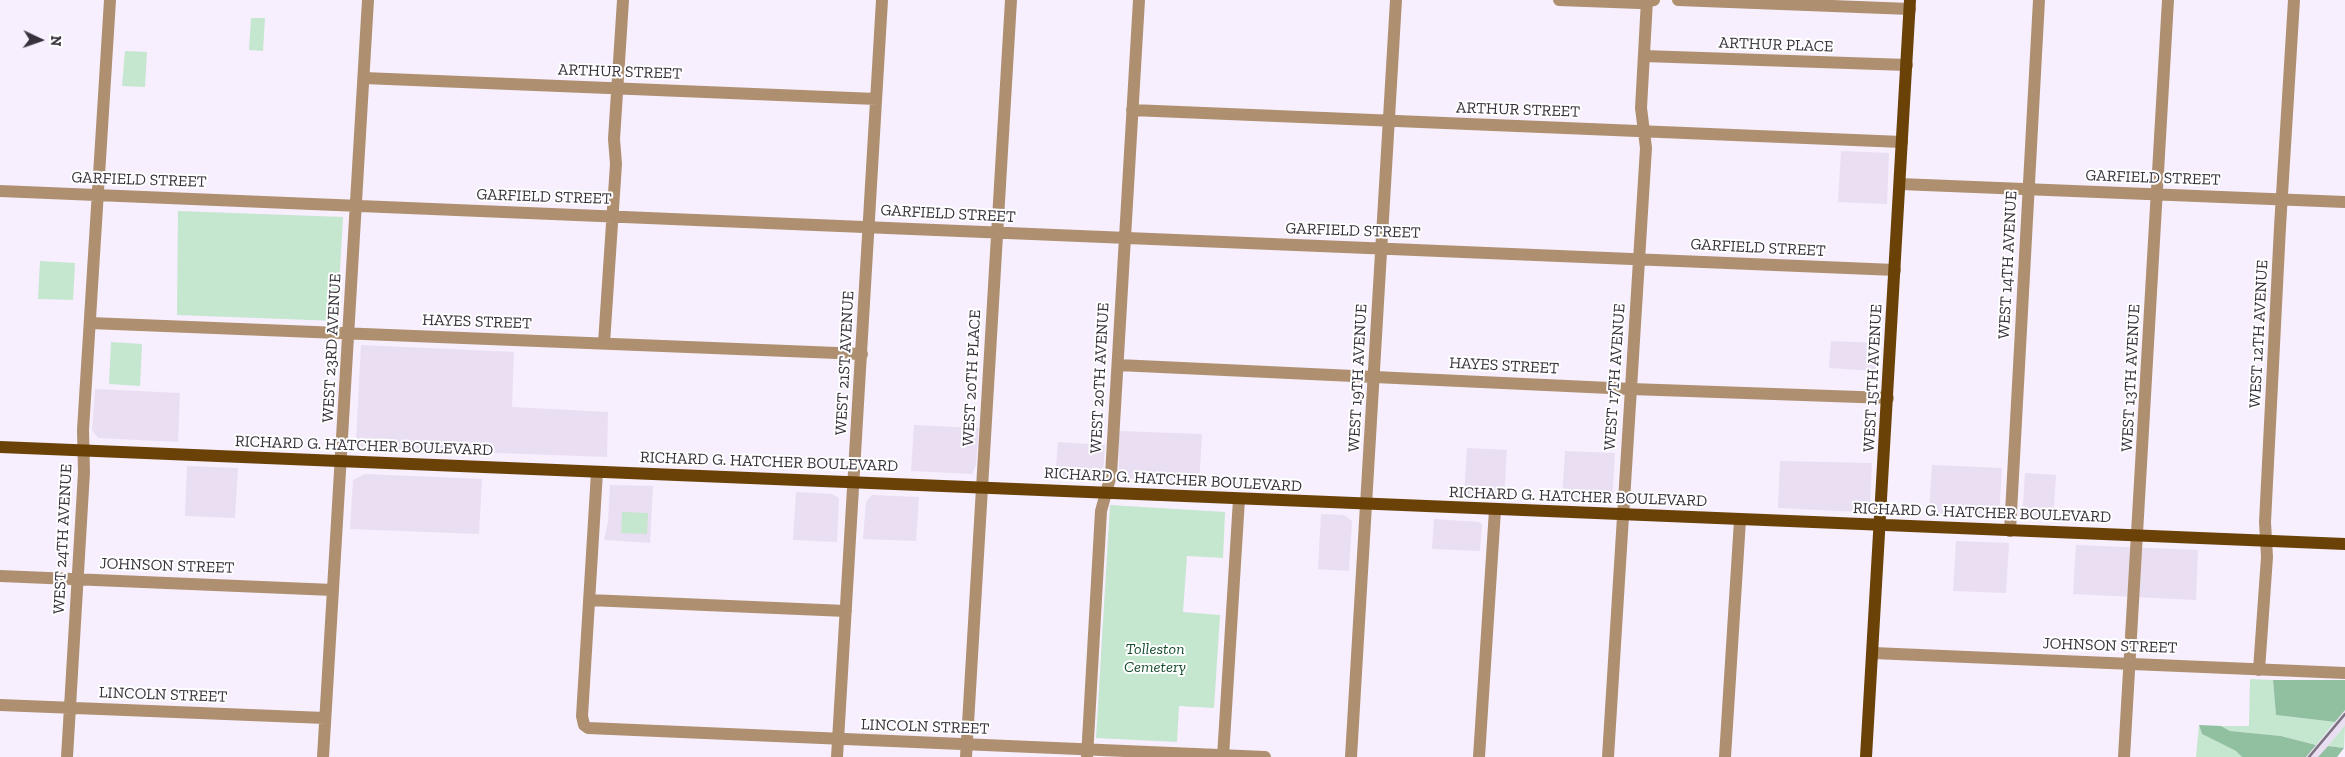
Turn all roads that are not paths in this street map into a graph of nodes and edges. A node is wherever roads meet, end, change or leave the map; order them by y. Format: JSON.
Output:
{"nodes":[{"id":1,"x":110,"y":0,"type":"edge"},
{"id":2,"x":368,"y":0,"type":"edge"},
{"id":3,"x":623,"y":0,"type":"edge"},
{"id":4,"x":882,"y":0,"type":"edge"},
{"id":5,"x":1011,"y":0,"type":"edge"},
{"id":6,"x":1139,"y":0,"type":"edge"},
{"id":7,"x":1396,"y":0,"type":"edge"},
{"id":8,"x":1560,"y":0,"type":"edge"},
{"id":9,"x":1678,"y":0,"type":"edge"},
{"id":10,"x":2039,"y":0,"type":"edge"},
{"id":11,"x":2168,"y":0,"type":"edge"},
{"id":12,"x":2294,"y":0,"type":"edge"},
{"id":13,"x":1649,"y":1,"type":"edge"},
{"id":14,"x":1910,"y":5,"type":"edge"},
{"id":15,"x":1644,"y":56,"type":"junction"},
{"id":16,"x":1907,"y":65,"type":"junction"},
{"id":17,"x":364,"y":78,"type":"junction"},
{"id":18,"x":618,"y":89,"type":"junction"},
{"id":19,"x":876,"y":99,"type":"junction"},
{"id":20,"x":1132,"y":110,"type":"junction"},
{"id":21,"x":1389,"y":121,"type":"junction"},
{"id":22,"x":1644,"y":132,"type":"junction"},
{"id":23,"x":1902,"y":142,"type":"junction"},
{"id":24,"x":1900,"y":184,"type":"junction"},
{"id":25,"x":2028,"y":189,"type":"junction"},
{"id":26,"x":0,"y":191,"type":"edge"},
{"id":27,"x":98,"y":195,"type":"junction"},
{"id":28,"x":2156,"y":195,"type":"junction"},
{"id":29,"x":2283,"y":200,"type":"junction"},
{"id":30,"x":2345,"y":202,"type":"edge"},
{"id":31,"x":356,"y":206,"type":"junction"},
{"id":32,"x":613,"y":216,"type":"junction"},
{"id":33,"x":869,"y":226,"type":"junction"},
{"id":34,"x":997,"y":232,"type":"junction"},
{"id":35,"x":1125,"y":238,"type":"junction"},
{"id":36,"x":1382,"y":248,"type":"junction"},
{"id":37,"x":1639,"y":259,"type":"junction"},
{"id":38,"x":1895,"y":270,"type":"junction"},
{"id":39,"x":90,"y":323,"type":"junction"},
{"id":40,"x":348,"y":333,"type":"junction"},
{"id":41,"x":604,"y":343,"type":"junction"},
{"id":42,"x":862,"y":354,"type":"junction"},
{"id":43,"x":1118,"y":365,"type":"junction"},
{"id":44,"x":1374,"y":377,"type":"junction"},
{"id":45,"x":1631,"y":389,"type":"junction"},
{"id":46,"x":1888,"y":398,"type":"junction"},
{"id":47,"x":0,"y":447,"type":"edge"},
{"id":48,"x":84,"y":450,"type":"junction"},
{"id":49,"x":341,"y":461,"type":"junction"},
{"id":50,"x":597,"y":472,"type":"junction"},
{"id":51,"x":854,"y":482,"type":"junction"},
{"id":52,"x":983,"y":487,"type":"junction"},
{"id":53,"x":1106,"y":493,"type":"junction"},
{"id":54,"x":1238,"y":499,"type":"junction"},
{"id":55,"x":1367,"y":505,"type":"junction"},
{"id":56,"x":1495,"y":510,"type":"junction"},
{"id":57,"x":1623,"y":515,"type":"junction"},
{"id":58,"x":1740,"y":520,"type":"junction"},
{"id":59,"x":1881,"y":526,"type":"junction"},
{"id":60,"x":2010,"y":531,"type":"junction"},
{"id":61,"x":2138,"y":536,"type":"junction"},
{"id":62,"x":2266,"y":540,"type":"junction"},
{"id":63,"x":2345,"y":544,"type":"edge"},
{"id":64,"x":0,"y":576,"type":"edge"},
{"id":65,"x":78,"y":579,"type":"junction"},
{"id":66,"x":333,"y":590,"type":"junction"},
{"id":67,"x":589,"y":600,"type":"junction"},
{"id":68,"x":846,"y":611,"type":"junction"},
{"id":69,"x":1873,"y":653,"type":"junction"},
{"id":70,"x":2130,"y":663,"type":"junction"},
{"id":71,"x":2259,"y":670,"type":"junction"},
{"id":72,"x":2345,"y":673,"type":"edge"},
{"id":73,"x":0,"y":705,"type":"edge"},
{"id":74,"x":70,"y":707,"type":"junction"},
{"id":75,"x":325,"y":718,"type":"junction"},
{"id":76,"x":838,"y":739,"type":"junction"},
{"id":77,"x":966,"y":751,"type":"edge"},
{"id":78,"x":1088,"y":754,"type":"edge"},
{"id":79,"x":1223,"y":756,"type":"edge"},
{"id":80,"x":67,"y":757,"type":"edge"},
{"id":81,"x":323,"y":757,"type":"edge"},
{"id":82,"x":837,"y":757,"type":"edge"},
{"id":83,"x":1265,"y":757,"type":"edge"},
{"id":84,"x":1351,"y":757,"type":"edge"},
{"id":85,"x":1479,"y":757,"type":"edge"},
{"id":86,"x":1611,"y":757,"type":"edge"},
{"id":87,"x":1725,"y":757,"type":"edge"},
{"id":88,"x":1866,"y":757,"type":"edge"},
{"id":89,"x":2124,"y":757,"type":"edge"}],
"edges":[{"from":1,"to":27,"type":"street","name":"WEST 24TH AVENUE"},
{"from":2,"to":17,"type":"street","name":"WEST 23RD AVENUE"},
{"from":3,"to":18,"type":"street"},
{"from":4,"to":19,"type":"street","name":"WEST 21ST AVENUE"},
{"from":5,"to":34,"type":"street","name":"WEST 20TH PLACE"},
{"from":6,"to":20,"type":"street","name":"WEST 20TH AVENUE"},
{"from":7,"to":21,"type":"street","name":"WEST 19TH AVENUE"},
{"from":8,"to":13,"type":"street"},
{"from":9,"to":14,"type":"street"},
{"from":10,"to":25,"type":"street","name":"WEST 14TH AVENUE"},
{"from":11,"to":28,"type":"street","name":"WEST 13TH AVENUE"},
{"from":12,"to":29,"type":"street","name":"WEST 12TH AVENUE"},
{"from":13,"to":15,"type":"street","name":"WEST 17TH AVENUE"},
{"from":14,"to":16,"type":"main road","name":"WEST 15TH AVENUE"},
{"from":15,"to":16,"type":"street","name":"ARTHUR PLACE"},
{"from":15,"to":22,"type":"street","name":"WEST 17TH AVENUE"},
{"from":16,"to":23,"type":"main road","name":"WEST 15TH AVENUE"},
{"from":17,"to":18,"type":"street","name":"ARTHUR STREET"},
{"from":17,"to":31,"type":"street","name":"WEST 23RD AVENUE"},
{"from":18,"to":19,"type":"street","name":"ARTHUR STREET"},
{"from":18,"to":32,"type":"street"},
{"from":19,"to":33,"type":"street","name":"WEST 21ST AVENUE"},
{"from":20,"to":21,"type":"street","name":"ARTHUR STREET"},
{"from":20,"to":35,"type":"street","name":"WEST 20TH AVENUE"},
{"from":21,"to":22,"type":"street","name":"ARTHUR STREET"},
{"from":21,"to":36,"type":"street","name":"WEST 19TH AVENUE"},
{"from":22,"to":23,"type":"street","name":"ARTHUR STREET"},
{"from":22,"to":37,"type":"street","name":"WEST 17TH AVENUE"},
{"from":23,"to":24,"type":"main road","name":"WEST 15TH AVENUE"},
{"from":24,"to":25,"type":"street","name":"GARFIELD STREET"},
{"from":24,"to":38,"type":"main road","name":"WEST 15TH AVENUE"},
{"from":25,"to":28,"type":"street","name":"GARFIELD STREET"},
{"from":25,"to":60,"type":"street","name":"WEST 14TH AVENUE"},
{"from":26,"to":27,"type":"street","name":"GARFIELD STREET"},
{"from":27,"to":31,"type":"street","name":"GARFIELD STREET"},
{"from":27,"to":39,"type":"street","name":"WEST 24TH AVENUE"},
{"from":28,"to":29,"type":"street","name":"GARFIELD STREET"},
{"from":28,"to":61,"type":"street","name":"WEST 13TH AVENUE"},
{"from":29,"to":30,"type":"street","name":"GARFIELD STREET"},
{"from":29,"to":62,"type":"street","name":"WEST 12TH AVENUE"},
{"from":31,"to":32,"type":"street","name":"GARFIELD STREET"},
{"from":31,"to":40,"type":"street","name":"WEST 23RD AVENUE"},
{"from":32,"to":33,"type":"street","name":"GARFIELD STREET"},
{"from":32,"to":41,"type":"street"},
{"from":33,"to":34,"type":"street","name":"GARFIELD STREET"},
{"from":33,"to":42,"type":"street","name":"WEST 21ST AVENUE"},
{"from":34,"to":35,"type":"street","name":"GARFIELD STREET"},
{"from":34,"to":52,"type":"street","name":"WEST 20TH PLACE"},
{"from":35,"to":36,"type":"street","name":"GARFIELD STREET"},
{"from":35,"to":43,"type":"street","name":"WEST 20TH AVENUE"},
{"from":36,"to":37,"type":"street","name":"GARFIELD STREET"},
{"from":36,"to":44,"type":"street","name":"WEST 19TH AVENUE"},
{"from":37,"to":38,"type":"street","name":"GARFIELD STREET"},
{"from":37,"to":45,"type":"street","name":"WEST 17TH AVENUE"},
{"from":38,"to":46,"type":"main road","name":"WEST 15TH AVENUE"},
{"from":39,"to":40,"type":"street","name":"HAYES STREET"},
{"from":39,"to":48,"type":"street","name":"WEST 24TH AVENUE"},
{"from":40,"to":41,"type":"street","name":"HAYES STREET"},
{"from":40,"to":49,"type":"street","name":"WEST 23RD AVENUE"},
{"from":41,"to":42,"type":"street","name":"HAYES STREET"},
{"from":42,"to":51,"type":"street","name":"WEST 21ST AVENUE"},
{"from":43,"to":44,"type":"street","name":"HAYES STREET"},
{"from":43,"to":53,"type":"street","name":"WEST 20TH AVENUE"},
{"from":44,"to":45,"type":"street","name":"HAYES STREET"},
{"from":44,"to":55,"type":"street","name":"WEST 19TH AVENUE"},
{"from":45,"to":46,"type":"street","name":"HAYES STREET"},
{"from":45,"to":57,"type":"street","name":"WEST 17TH AVENUE"},
{"from":46,"to":59,"type":"main road","name":"WEST 15TH AVENUE"},
{"from":47,"to":48,"type":"main road","name":"RICHARD G. HATCHER BOULEVARD"},
{"from":48,"to":49,"type":"main road","name":"RICHARD G. HATCHER BOULEVARD"},
{"from":48,"to":65,"type":"street","name":"WEST 24TH AVENUE"},
{"from":49,"to":50,"type":"main road","name":"RICHARD G. HATCHER BOULEVARD"},
{"from":49,"to":66,"type":"street","name":"WEST 23RD AVENUE"},
{"from":50,"to":51,"type":"main road","name":"RICHARD G. HATCHER BOULEVARD"},
{"from":50,"to":67,"type":"street"},
{"from":51,"to":52,"type":"main road","name":"RICHARD G. HATCHER BOULEVARD"},
{"from":51,"to":68,"type":"street","name":"WEST 21ST AVENUE"},
{"from":52,"to":53,"type":"main road","name":"RICHARD G. HATCHER BOULEVARD"},
{"from":52,"to":77,"type":"street","name":"WEST 20TH PLACE"},
{"from":53,"to":54,"type":"main road","name":"RICHARD G. HATCHER BOULEVARD"},
{"from":53,"to":78,"type":"street","name":"WEST 20TH AVENUE"},
{"from":54,"to":55,"type":"main road","name":"RICHARD G. HATCHER BOULEVARD"},
{"from":54,"to":79,"type":"street"},
{"from":55,"to":56,"type":"main road","name":"RICHARD G. HATCHER BOULEVARD"},
{"from":55,"to":84,"type":"street","name":"WEST 19TH AVENUE"},
{"from":56,"to":57,"type":"main road","name":"RICHARD G. HATCHER BOULEVARD"},
{"from":56,"to":85,"type":"street"},
{"from":57,"to":58,"type":"main road","name":"RICHARD G. HATCHER BOULEVARD"},
{"from":57,"to":86,"type":"street","name":"WEST 17TH AVENUE"},
{"from":58,"to":59,"type":"main road","name":"RICHARD G. HATCHER BOULEVARD"},
{"from":58,"to":87,"type":"street"},
{"from":59,"to":60,"type":"main road","name":"RICHARD G. HATCHER BOULEVARD"},
{"from":59,"to":69,"type":"main road","name":"WEST 15TH AVENUE"},
{"from":60,"to":61,"type":"main road","name":"RICHARD G. HATCHER BOULEVARD"},
{"from":61,"to":62,"type":"main road","name":"RICHARD G. HATCHER BOULEVARD"},
{"from":61,"to":70,"type":"street","name":"WEST 13TH AVENUE"},
{"from":62,"to":63,"type":"main road","name":"RICHARD G. HATCHER BOULEVARD"},
{"from":62,"to":71,"type":"street","name":"WEST 12TH AVENUE"},
{"from":64,"to":65,"type":"street","name":"JOHNSON STREET"},
{"from":65,"to":66,"type":"street","name":"JOHNSON STREET"},
{"from":65,"to":74,"type":"street","name":"WEST 24TH AVENUE"},
{"from":66,"to":75,"type":"street","name":"WEST 23RD AVENUE"},
{"from":67,"to":68,"type":"street"},
{"from":67,"to":76,"type":"street","name":"LINCOLN STREET"},
{"from":68,"to":76,"type":"street","name":"WEST 21ST AVENUE"},
{"from":69,"to":70,"type":"street","name":"JOHNSON STREET"},
{"from":69,"to":88,"type":"main road","name":"WEST 15TH AVENUE"},
{"from":70,"to":71,"type":"street","name":"JOHNSON STREET"},
{"from":70,"to":89,"type":"street","name":"WEST 13TH AVENUE"},
{"from":71,"to":72,"type":"street","name":"JOHNSON STREET"},
{"from":73,"to":74,"type":"street","name":"LINCOLN STREET"},
{"from":74,"to":75,"type":"street","name":"LINCOLN STREET"},
{"from":74,"to":80,"type":"street","name":"WEST 24TH AVENUE"},
{"from":75,"to":81,"type":"street","name":"WEST 23RD AVENUE"},
{"from":76,"to":77,"type":"street","name":"LINCOLN STREET"},
{"from":76,"to":82,"type":"street","name":"WEST 21ST AVENUE"},
{"from":77,"to":78,"type":"street","name":"LINCOLN STREET"},
{"from":78,"to":79,"type":"street","name":"LINCOLN STREET"},
{"from":79,"to":83,"type":"street","name":"LINCOLN STREET"}]}
